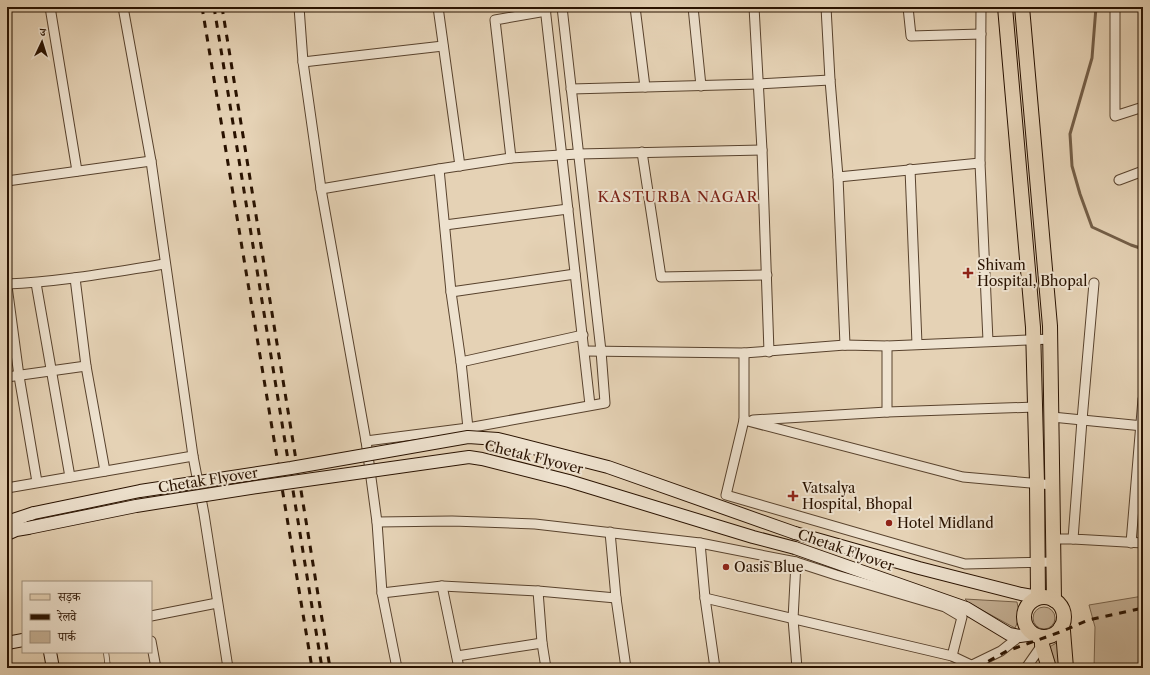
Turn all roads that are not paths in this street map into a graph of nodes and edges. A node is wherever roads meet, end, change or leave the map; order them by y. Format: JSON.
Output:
{"nodes":[{"id":1,"x":50,"y":7,"type":"edge"},
{"id":2,"x":123,"y":7,"type":"edge"},
{"id":3,"x":298,"y":7,"type":"edge"},
{"id":4,"x":438,"y":7,"type":"edge"},
{"id":5,"x":562,"y":7,"type":"edge"},
{"id":6,"x":635,"y":7,"type":"edge"},
{"id":7,"x":693,"y":7,"type":"edge"},
{"id":8,"x":754,"y":7,"type":"edge"},
{"id":9,"x":826,"y":7,"type":"edge"},
{"id":10,"x":908,"y":7,"type":"edge"},
{"id":11,"x":981,"y":7,"type":"edge"},
{"id":12,"x":1005,"y":7,"type":"edge"},
{"id":13,"x":1022,"y":7,"type":"edge"},
{"id":14,"x":1115,"y":7,"type":"edge"},
{"id":15,"x":546,"y":9,"type":"edge"},
{"id":16,"x":981,"y":34,"type":"junction"},
{"id":17,"x":443,"y":46,"type":"junction"},
{"id":18,"x":303,"y":62,"type":"junction"},
{"id":19,"x":830,"y":80,"type":"junction"},
{"id":20,"x":758,"y":84,"type":"junction"},
{"id":21,"x":700,"y":86,"type":"junction"},
{"id":22,"x":645,"y":88,"type":"junction"},
{"id":23,"x":571,"y":89,"type":"junction"},
{"id":24,"x":1143,"y":106,"type":"edge"},
{"id":25,"x":762,"y":150,"type":"junction"},
{"id":26,"x":642,"y":152,"type":"junction"},
{"id":27,"x":578,"y":154,"type":"junction"},
{"id":28,"x":563,"y":155,"type":"junction"},
{"id":29,"x":511,"y":158,"type":"junction"},
{"id":30,"x":151,"y":161,"type":"junction"},
{"id":31,"x":980,"y":163,"type":"junction"},
{"id":32,"x":460,"y":166,"type":"junction"},
{"id":33,"x":439,"y":169,"type":"junction"},
{"id":34,"x":910,"y":169,"type":"junction"},
{"id":35,"x":77,"y":171,"type":"junction"},
{"id":36,"x":1143,"y":171,"type":"edge"},
{"id":37,"x":838,"y":177,"type":"junction"},
{"id":38,"x":1119,"y":180,"type":"dead end"},
{"id":39,"x":7,"y":181,"type":"edge"},
{"id":40,"x":321,"y":189,"type":"junction"},
{"id":41,"x":568,"y":209,"type":"junction"},
{"id":42,"x":445,"y":226,"type":"junction"},
{"id":43,"x":165,"y":264,"type":"junction"},
{"id":44,"x":575,"y":274,"type":"junction"},
{"id":45,"x":767,"y":275,"type":"junction"},
{"id":46,"x":75,"y":278,"type":"junction"},
{"id":47,"x":36,"y":283,"type":"junction"},
{"id":48,"x":1094,"y":283,"type":"dead end"},
{"id":49,"x":7,"y":285,"type":"edge"},
{"id":50,"x":451,"y":292,"type":"junction"},
{"id":51,"x":583,"y":335,"type":"junction"},
{"id":52,"x":1034,"y":339,"type":"junction"},
{"id":53,"x":1051,"y":339,"type":"junction"},
{"id":54,"x":988,"y":341,"type":"junction"},
{"id":55,"x":845,"y":344,"type":"junction"},
{"id":56,"x":917,"y":344,"type":"junction"},
{"id":57,"x":887,"y":346,"type":"junction"},
{"id":58,"x":585,"y":351,"type":"junction"},
{"id":59,"x":601,"y":351,"type":"junction"},
{"id":60,"x":769,"y":352,"type":"junction"},
{"id":61,"x":744,"y":353,"type":"junction"},
{"id":62,"x":461,"y":362,"type":"junction"},
{"id":63,"x":86,"y":366,"type":"junction"},
{"id":64,"x":51,"y":371,"type":"junction"},
{"id":65,"x":19,"y":376,"type":"junction"},
{"id":66,"x":7,"y":378,"type":"edge"},
{"id":67,"x":1143,"y":399,"type":"edge"},
{"id":68,"x":590,"y":405,"type":"junction"},
{"id":69,"x":1035,"y":407,"type":"junction"},
{"id":70,"x":887,"y":412,"type":"junction"},
{"id":71,"x":1052,"y":417,"type":"junction"},
{"id":72,"x":744,"y":420,"type":"junction"},
{"id":73,"x":1082,"y":420,"type":"junction"},
{"id":74,"x":1142,"y":426,"type":"edge"},
{"id":75,"x":468,"y":428,"type":"junction"},
{"id":76,"x":366,"y":441,"type":"junction"},
{"id":77,"x":193,"y":456,"type":"junction"},
{"id":78,"x":105,"y":471,"type":"junction"},
{"id":79,"x":70,"y":477,"type":"junction"},
{"id":80,"x":37,"y":482,"type":"junction"},
{"id":81,"x":1037,"y":483,"type":"junction"},
{"id":82,"x":1053,"y":485,"type":"junction"},
{"id":83,"x":7,"y":488,"type":"edge"},
{"id":84,"x":7,"y":522,"type":"edge"},
{"id":85,"x":376,"y":522,"type":"junction"},
{"id":86,"x":610,"y":532,"type":"junction"},
{"id":87,"x":7,"y":534,"type":"edge"},
{"id":88,"x":1053,"y":539,"type":"junction"},
{"id":89,"x":1073,"y":539,"type":"junction"},
{"id":90,"x":700,"y":542,"type":"junction"},
{"id":91,"x":1131,"y":543,"type":"junction"},
{"id":92,"x":1143,"y":543,"type":"edge"},
{"id":93,"x":796,"y":562,"type":"junction"},
{"id":94,"x":1054,"y":562,"type":"junction"},
{"id":95,"x":1037,"y":563,"type":"junction"},
{"id":96,"x":442,"y":586,"type":"junction"},
{"id":97,"x":538,"y":591,"type":"junction"},
{"id":98,"x":382,"y":593,"type":"junction"},
{"id":99,"x":1038,"y":597,"type":"junction"},
{"id":100,"x":616,"y":598,"type":"junction"},
{"id":101,"x":705,"y":598,"type":"junction"},
{"id":102,"x":1054,"y":600,"type":"junction"},
{"id":103,"x":217,"y":603,"type":"junction"},
{"id":104,"x":152,"y":616,"type":"edge"},
{"id":105,"x":793,"y":619,"type":"junction"},
{"id":106,"x":1061,"y":627,"type":"junction"},
{"id":107,"x":1034,"y":638,"type":"junction"},
{"id":108,"x":22,"y":640,"type":"edge"},
{"id":109,"x":7,"y":643,"type":"edge"},
{"id":110,"x":542,"y":643,"type":"junction"},
{"id":111,"x":152,"y":646,"type":"edge"},
{"id":112,"x":50,"y":653,"type":"edge"},
{"id":113,"x":106,"y":653,"type":"edge"},
{"id":114,"x":457,"y":656,"type":"junction"},
{"id":115,"x":952,"y":656,"type":"junction"},
{"id":116,"x":968,"y":667,"type":"edge"},
{"id":117,"x":53,"y":668,"type":"edge"},
{"id":118,"x":108,"y":668,"type":"edge"},
{"id":119,"x":156,"y":668,"type":"edge"},
{"id":120,"x":228,"y":668,"type":"edge"},
{"id":121,"x":397,"y":668,"type":"edge"},
{"id":122,"x":459,"y":668,"type":"edge"},
{"id":123,"x":546,"y":668,"type":"edge"},
{"id":124,"x":626,"y":668,"type":"edge"},
{"id":125,"x":715,"y":668,"type":"edge"},
{"id":126,"x":797,"y":668,"type":"edge"},
{"id":127,"x":1026,"y":668,"type":"edge"},
{"id":128,"x":1049,"y":668,"type":"edge"},
{"id":129,"x":1066,"y":668,"type":"edge"}],
"edges":[{"from":1,"to":35,"type":"street"},
{"from":2,"to":30,"type":"street"},
{"from":3,"to":18,"type":"street"},
{"from":4,"to":17,"type":"street"},
{"from":5,"to":23,"type":"street"},
{"from":6,"to":22,"type":"street"},
{"from":7,"to":21,"type":"street"},
{"from":8,"to":20,"type":"street"},
{"from":9,"to":19,"type":"street"},
{"from":10,"to":16,"type":"street"},
{"from":11,"to":16,"type":"street"},
{"from":12,"to":52,"type":"main road"},
{"from":13,"to":53,"type":"main road"},
{"from":14,"to":24,"type":"street"},
{"from":15,"to":28,"type":"street"},
{"from":15,"to":29,"type":"street"},
{"from":16,"to":31,"type":"street"},
{"from":17,"to":18,"type":"street"},
{"from":17,"to":32,"type":"street"},
{"from":18,"to":40,"type":"street"},
{"from":19,"to":20,"type":"street"},
{"from":19,"to":37,"type":"street"},
{"from":20,"to":21,"type":"street"},
{"from":20,"to":25,"type":"street"},
{"from":21,"to":22,"type":"street"},
{"from":22,"to":23,"type":"street"},
{"from":23,"to":27,"type":"street"},
{"from":25,"to":26,"type":"street"},
{"from":25,"to":45,"type":"street"},
{"from":26,"to":27,"type":"street"},
{"from":26,"to":45,"type":"street"},
{"from":27,"to":28,"type":"street"},
{"from":27,"to":59,"type":"street"},
{"from":28,"to":29,"type":"street"},
{"from":28,"to":41,"type":"street"},
{"from":29,"to":32,"type":"street"},
{"from":30,"to":35,"type":"street"},
{"from":30,"to":43,"type":"street"},
{"from":31,"to":34,"type":"street"},
{"from":31,"to":54,"type":"street"},
{"from":32,"to":33,"type":"street"},
{"from":33,"to":40,"type":"street"},
{"from":33,"to":42,"type":"street"},
{"from":34,"to":37,"type":"street"},
{"from":34,"to":56,"type":"street"},
{"from":35,"to":39,"type":"street"},
{"from":36,"to":38,"type":"street"},
{"from":37,"to":55,"type":"street"},
{"from":40,"to":76,"type":"street"},
{"from":41,"to":42,"type":"street"},
{"from":41,"to":44,"type":"street"},
{"from":42,"to":50,"type":"street"},
{"from":43,"to":46,"type":"street"},
{"from":43,"to":77,"type":"street"},
{"from":44,"to":50,"type":"street"},
{"from":44,"to":51,"type":"street"},
{"from":45,"to":60,"type":"street"},
{"from":46,"to":47,"type":"street"},
{"from":46,"to":63,"type":"street"},
{"from":47,"to":49,"type":"street"},
{"from":47,"to":64,"type":"street"},
{"from":48,"to":73,"type":"street"},
{"from":49,"to":65,"type":"street"},
{"from":50,"to":62,"type":"street"},
{"from":51,"to":58,"type":"street"},
{"from":51,"to":62,"type":"street"},
{"from":52,"to":53,"type":"street"},
{"from":52,"to":54,"type":"street"},
{"from":52,"to":69,"type":"main road"},
{"from":53,"to":71,"type":"main road"},
{"from":54,"to":56,"type":"street"},
{"from":55,"to":57,"type":"street"},
{"from":55,"to":60,"type":"street"},
{"from":56,"to":57,"type":"street"},
{"from":57,"to":70,"type":"street"},
{"from":58,"to":59,"type":"street"},
{"from":58,"to":68,"type":"street"},
{"from":59,"to":61,"type":"street"},
{"from":59,"to":68,"type":"street"},
{"from":60,"to":61,"type":"street"},
{"from":61,"to":72,"type":"street"},
{"from":62,"to":75,"type":"street"},
{"from":63,"to":64,"type":"street"},
{"from":63,"to":78,"type":"street"},
{"from":64,"to":65,"type":"street"},
{"from":64,"to":79,"type":"street"},
{"from":65,"to":66,"type":"street"},
{"from":65,"to":80,"type":"street"},
{"from":67,"to":74,"type":"street"},
{"from":68,"to":75,"type":"street"},
{"from":69,"to":70,"type":"street"},
{"from":69,"to":81,"type":"main road"},
{"from":70,"to":72,"type":"street"},
{"from":71,"to":73,"type":"street"},
{"from":71,"to":82,"type":"main road"},
{"from":72,"to":81,"type":"street"},
{"from":72,"to":95,"type":"street"},
{"from":73,"to":74,"type":"street"},
{"from":73,"to":89,"type":"street"},
{"from":74,"to":91,"type":"street"},
{"from":75,"to":76,"type":"street"},
{"from":76,"to":85,"type":"street"},
{"from":77,"to":78,"type":"street"},
{"from":77,"to":103,"type":"street"},
{"from":78,"to":79,"type":"street"},
{"from":79,"to":80,"type":"street"},
{"from":80,"to":83,"type":"street"},
{"from":81,"to":82,"type":"street"},
{"from":81,"to":95,"type":"main road"},
{"from":82,"to":88,"type":"main road"},
{"from":84,"to":99,"type":"main road","name":"Chetak Flyover","bridge":true},
{"from":85,"to":86,"type":"street"},
{"from":85,"to":98,"type":"street"},
{"from":86,"to":90,"type":"street"},
{"from":86,"to":100,"type":"street"},
{"from":87,"to":107,"type":"main road","name":"Chetak Flyover","bridge":true},
{"from":88,"to":89,"type":"street"},
{"from":88,"to":94,"type":"main road"},
{"from":89,"to":91,"type":"street"},
{"from":90,"to":93,"type":"street"},
{"from":90,"to":101,"type":"street"},
{"from":91,"to":92,"type":"street"},
{"from":93,"to":105,"type":"street"},
{"from":93,"to":115,"type":"street"},
{"from":94,"to":95,"type":"street"},
{"from":94,"to":102,"type":"main road"},
{"from":95,"to":99,"type":"main road"},
{"from":96,"to":97,"type":"street"},
{"from":96,"to":98,"type":"street"},
{"from":96,"to":114,"type":"street"},
{"from":97,"to":100,"type":"street"},
{"from":97,"to":110,"type":"street"},
{"from":98,"to":121,"type":"street"},
{"from":99,"to":102,"type":"main road"},
{"from":99,"to":107,"type":"main road"},
{"from":100,"to":124,"type":"street"},
{"from":101,"to":105,"type":"street"},
{"from":101,"to":125,"type":"street"},
{"from":102,"to":106,"type":"main road"},
{"from":103,"to":104,"type":"street"},
{"from":103,"to":120,"type":"street"},
{"from":105,"to":115,"type":"street"},
{"from":105,"to":126,"type":"street"},
{"from":106,"to":107,"type":"main road"},
{"from":106,"to":129,"type":"main road"},
{"from":107,"to":116,"type":"street"},
{"from":107,"to":127,"type":"street"},
{"from":107,"to":128,"type":"main road"},
{"from":108,"to":109,"type":"main road"},
{"from":110,"to":114,"type":"street"},
{"from":110,"to":123,"type":"street"},
{"from":111,"to":119,"type":"street"},
{"from":112,"to":117,"type":"main road"},
{"from":113,"to":118,"type":"lane"},
{"from":114,"to":122,"type":"street"},
{"from":115,"to":116,"type":"street"}]}
